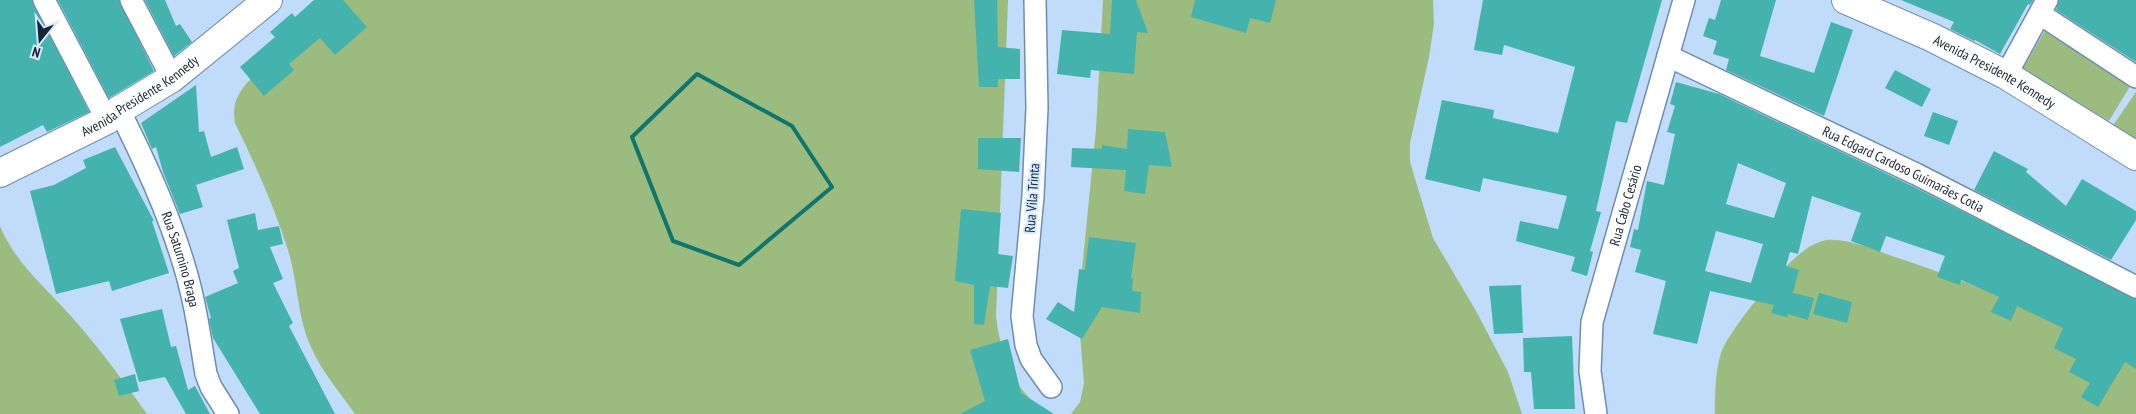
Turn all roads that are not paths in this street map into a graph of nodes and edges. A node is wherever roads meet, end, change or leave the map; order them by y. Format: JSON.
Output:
{"nodes":[{"id":1,"x":44,"y":0,"type":"edge"},
{"id":2,"x":132,"y":0,"type":"edge"},
{"id":3,"x":268,"y":0,"type":"edge"},
{"id":4,"x":1035,"y":0,"type":"edge"},
{"id":5,"x":1684,"y":0,"type":"edge"},
{"id":6,"x":1846,"y":0,"type":"edge"},
{"id":7,"x":2044,"y":7,"type":"edge"},
{"id":8,"x":1668,"y":56,"type":"junction"},
{"id":9,"x":2006,"y":75,"type":"junction"},
{"id":10,"x":2136,"y":77,"type":"edge"},
{"id":11,"x":172,"y":78,"type":"junction"},
{"id":12,"x":113,"y":115,"type":"junction"},
{"id":13,"x":2136,"y":156,"type":"edge"},
{"id":14,"x":0,"y":172,"type":"edge"},
{"id":15,"x":2136,"y":287,"type":"edge"},
{"id":16,"x":1051,"y":388,"type":"dead end"},
{"id":17,"x":228,"y":414,"type":"edge"},
{"id":18,"x":1596,"y":414,"type":"edge"}],
"edges":[{"from":1,"to":12,"type":"street","name":"Rua Saturnino Braga"},
{"from":2,"to":11,"type":"street"},
{"from":3,"to":11,"type":"main road","name":"Avenida Presidente Kennedy"},
{"from":4,"to":16,"type":"street","name":"Rua Vila Trinta"},
{"from":5,"to":8,"type":"street","name":"Rua Cabo Cesário"},
{"from":6,"to":9,"type":"main road","name":"Avenida Presidente Kennedy"},
{"from":7,"to":9,"type":"street"},
{"from":7,"to":10,"type":"street"},
{"from":8,"to":15,"type":"street","name":"Rua Edgard Cardoso Guimarães Cotia"},
{"from":8,"to":18,"type":"street","name":"Rua Cabo Cesário"},
{"from":9,"to":13,"type":"main road","name":"Avenida Presidente Kennedy"},
{"from":11,"to":12,"type":"main road","name":"Avenida Presidente Kennedy"},
{"from":12,"to":14,"type":"main road","name":"Avenida Presidente Kennedy"},
{"from":12,"to":17,"type":"street","name":"Rua Saturnino Braga"}]}
